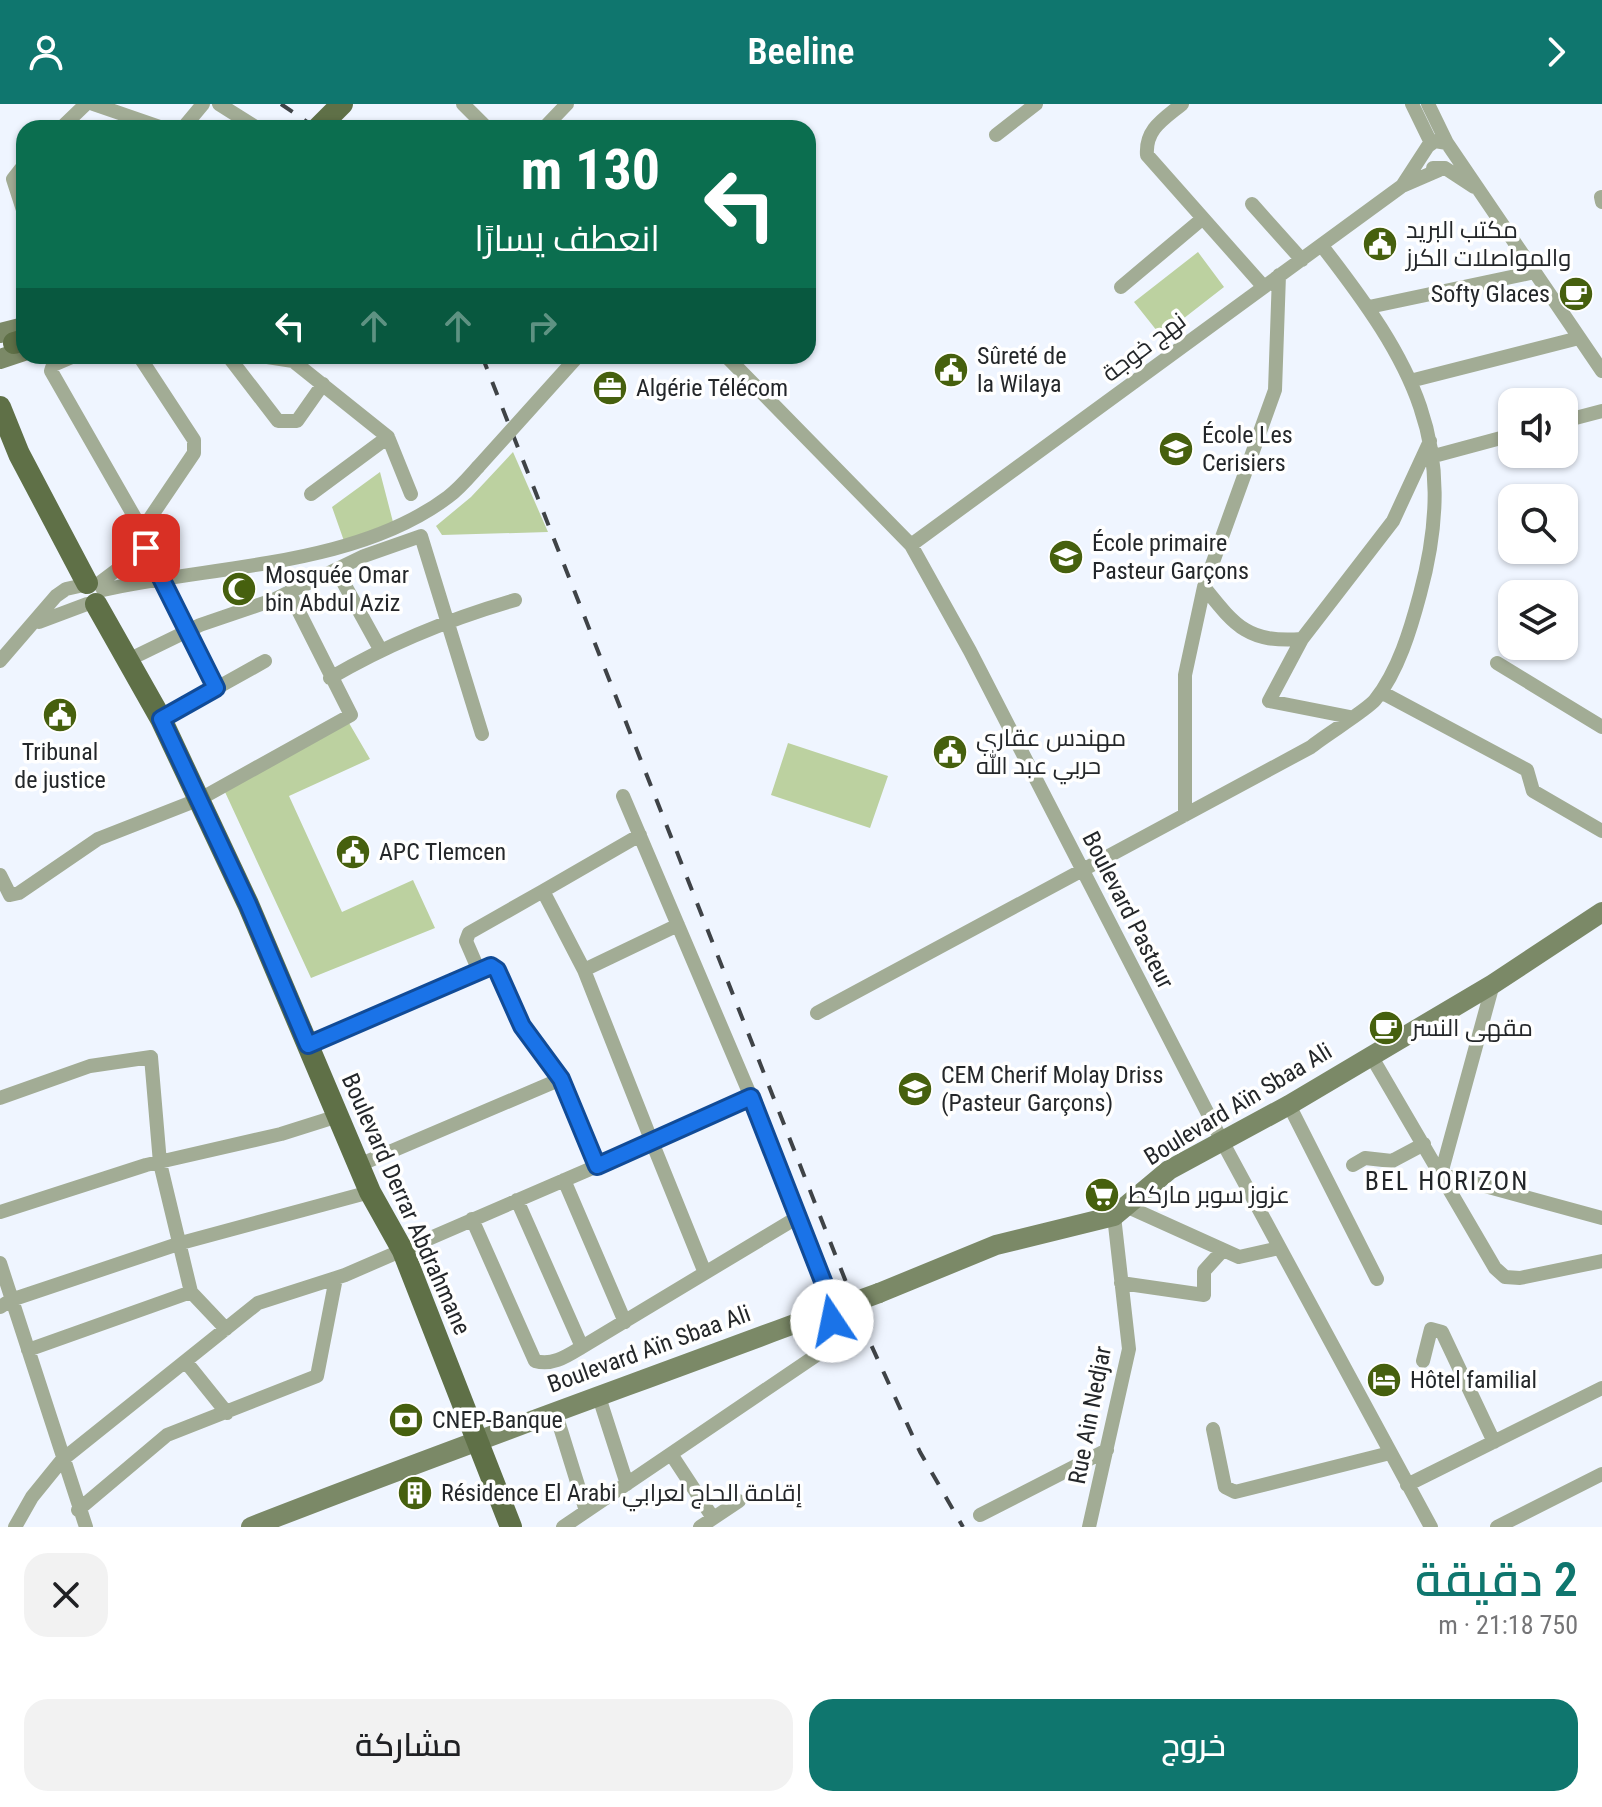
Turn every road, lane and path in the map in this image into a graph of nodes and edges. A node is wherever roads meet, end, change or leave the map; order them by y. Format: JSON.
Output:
{"nodes":[{"id":1,"x":86,"y":104,"type":"edge"},
{"id":2,"x":93,"y":104,"type":"edge"},
{"id":3,"x":203,"y":104,"type":"edge"},
{"id":4,"x":219,"y":104,"type":"edge"},
{"id":5,"x":463,"y":104,"type":"edge"},
{"id":6,"x":567,"y":104,"type":"edge"},
{"id":7,"x":1036,"y":104,"type":"edge"},
{"id":8,"x":1182,"y":104,"type":"edge"},
{"id":9,"x":1412,"y":104,"type":"edge"},
{"id":10,"x":1428,"y":104,"type":"edge"},
{"id":11,"x":69,"y":120,"type":"edge"},
{"id":12,"x":140,"y":120,"type":"edge"},
{"id":13,"x":190,"y":120,"type":"edge"},
{"id":14,"x":244,"y":120,"type":"edge"},
{"id":15,"x":479,"y":120,"type":"edge"},
{"id":16,"x":552,"y":120,"type":"edge"},
{"id":17,"x":996,"y":135,"type":"dead end"},
{"id":18,"x":1449,"y":146,"type":"junction"},
{"id":19,"x":1428,"y":147,"type":"junction"},
{"id":20,"x":1442,"y":169,"type":"junction"},
{"id":21,"x":1402,"y":186,"type":"junction"},
{"id":22,"x":1481,"y":191,"type":"junction"},
{"id":23,"x":1252,"y":204,"type":"dead end"},
{"id":24,"x":1202,"y":219,"type":"junction"},
{"id":25,"x":1322,"y":246,"type":"junction"},
{"id":26,"x":1302,"y":260,"type":"junction"},
{"id":27,"x":1535,"y":272,"type":"junction"},
{"id":28,"x":1279,"y":275,"type":"junction"},
{"id":29,"x":1263,"y":286,"type":"junction"},
{"id":30,"x":1121,"y":287,"type":"dead end"},
{"id":31,"x":1369,"y":307,"type":"junction"},
{"id":32,"x":1579,"y":338,"type":"junction"},
{"id":33,"x":55,"y":364,"type":"edge"},
{"id":34,"x":144,"y":364,"type":"edge"},
{"id":35,"x":234,"y":364,"type":"edge"},
{"id":36,"x":297,"y":364,"type":"edge"},
{"id":37,"x":571,"y":364,"type":"edge"},
{"id":38,"x":734,"y":364,"type":"edge"},
{"id":39,"x":1600,"y":365,"type":"edge"},
{"id":40,"x":1410,"y":381,"type":"junction"},
{"id":41,"x":323,"y":384,"type":"junction"},
{"id":42,"x":0,"y":407,"type":"edge"},
{"id":43,"x":1602,"y":411,"type":"edge"},
{"id":44,"x":1578,"y":417,"type":"edge"},
{"id":45,"x":0,"y":425,"type":"edge"},
{"id":46,"x":388,"y":437,"type":"junction"},
{"id":47,"x":1498,"y":437,"type":"edge"},
{"id":48,"x":1432,"y":448,"type":"junction"},
{"id":49,"x":19,"y":454,"type":"junction"},
{"id":50,"x":311,"y":494,"type":"dead end"},
{"id":51,"x":411,"y":494,"type":"dead end"},
{"id":52,"x":142,"y":530,"type":"junction"},
{"id":53,"x":911,"y":545,"type":"junction"},
{"id":54,"x":146,"y":548,"type":"junction"},
{"id":55,"x":337,"y":571,"type":"junction"},
{"id":56,"x":158,"y":577,"type":"junction"},
{"id":57,"x":1204,"y":587,"type":"junction"},
{"id":58,"x":92,"y":592,"type":"junction"},
{"id":59,"x":289,"y":592,"type":"junction"},
{"id":60,"x":515,"y":600,"type":"dead end"},
{"id":61,"x":447,"y":620,"type":"junction"},
{"id":62,"x":35,"y":624,"type":"junction"},
{"id":63,"x":187,"y":632,"type":"junction"},
{"id":64,"x":1302,"y":639,"type":"junction"},
{"id":65,"x":380,"y":649,"type":"junction"},
{"id":66,"x":0,"y":661,"type":"edge"},
{"id":67,"x":126,"y":661,"type":"junction"},
{"id":68,"x":265,"y":661,"type":"dead end"},
{"id":69,"x":1497,"y":663,"type":"dead end"},
{"id":70,"x":330,"y":678,"type":"junction"},
{"id":71,"x":216,"y":688,"type":"junction"},
{"id":72,"x":1381,"y":692,"type":"junction"},
{"id":73,"x":1350,"y":717,"type":"junction"},
{"id":74,"x":161,"y":719,"type":"junction"},
{"id":75,"x":1602,"y":727,"type":"edge"},
{"id":76,"x":482,"y":734,"type":"dead end"},
{"id":77,"x":623,"y":796,"type":"dead end"},
{"id":78,"x":200,"y":799,"type":"junction"},
{"id":79,"x":1185,"y":815,"type":"junction"},
{"id":80,"x":1602,"y":831,"type":"edge"},
{"id":81,"x":640,"y":835,"type":"junction"},
{"id":82,"x":1083,"y":871,"type":"junction"},
{"id":83,"x":0,"y":875,"type":"edge"},
{"id":84,"x":543,"y":891,"type":"junction"},
{"id":85,"x":1602,"y":912,"type":"edge"},
{"id":86,"x":678,"y":925,"type":"junction"},
{"id":87,"x":584,"y":970,"type":"junction"},
{"id":88,"x":479,"y":971,"type":"junction"},
{"id":89,"x":1493,"y":984,"type":"junction"},
{"id":90,"x":817,"y":1013,"type":"dead end"},
{"id":91,"x":308,"y":1045,"type":"junction"},
{"id":92,"x":1370,"y":1054,"type":"junction"},
{"id":93,"x":561,"y":1079,"type":"junction"},
{"id":94,"x":751,"y":1097,"type":"junction"},
{"id":95,"x":0,"y":1098,"type":"edge"},
{"id":96,"x":1289,"y":1105,"type":"junction"},
{"id":97,"x":338,"y":1116,"type":"junction"},
{"id":98,"x":652,"y":1142,"type":"junction"},
{"id":99,"x":1223,"y":1143,"type":"junction"},
{"id":100,"x":1424,"y":1144,"type":"junction"},
{"id":101,"x":160,"y":1163,"type":"junction"},
{"id":102,"x":359,"y":1165,"type":"junction"},
{"id":103,"x":1353,"y":1165,"type":"dead end"},
{"id":104,"x":597,"y":1166,"type":"junction"},
{"id":105,"x":1441,"y":1174,"type":"junction"},
{"id":106,"x":564,"y":1180,"type":"junction"},
{"id":107,"x":370,"y":1192,"type":"junction"},
{"id":108,"x":517,"y":1200,"type":"junction"},
{"id":109,"x":1120,"y":1211,"type":"junction"},
{"id":110,"x":0,"y":1212,"type":"edge"},
{"id":111,"x":798,"y":1217,"type":"junction"},
{"id":112,"x":1602,"y":1218,"type":"edge"},
{"id":113,"x":472,"y":1219,"type":"junction"},
{"id":114,"x":181,"y":1243,"type":"junction"},
{"id":115,"x":1279,"y":1248,"type":"junction"},
{"id":116,"x":1223,"y":1250,"type":"junction"},
{"id":117,"x":403,"y":1251,"type":"junction"},
{"id":118,"x":1602,"y":1261,"type":"edge"},
{"id":119,"x":0,"y":1263,"type":"edge"},
{"id":120,"x":705,"y":1273,"type":"junction"},
{"id":121,"x":336,"y":1278,"type":"junction"},
{"id":122,"x":1377,"y":1279,"type":"dead end"},
{"id":123,"x":1121,"y":1283,"type":"junction"},
{"id":124,"x":191,"y":1292,"type":"junction"},
{"id":125,"x":5,"y":1303,"type":"edge"},
{"id":126,"x":625,"y":1322,"type":"junction"},
{"id":127,"x":226,"y":1329,"type":"junction"},
{"id":128,"x":582,"y":1347,"type":"junction"},
{"id":129,"x":28,"y":1350,"type":"junction"},
{"id":130,"x":1423,"y":1361,"type":"dead end"},
{"id":131,"x":186,"y":1362,"type":"junction"},
{"id":132,"x":1602,"y":1388,"type":"edge"},
{"id":133,"x":599,"y":1397,"type":"junction"},
{"id":134,"x":555,"y":1411,"type":"junction"},
{"id":135,"x":227,"y":1413,"type":"junction"},
{"id":136,"x":1213,"y":1429,"type":"dead end"},
{"id":137,"x":477,"y":1438,"type":"junction"},
{"id":138,"x":1494,"y":1442,"type":"junction"},
{"id":139,"x":1107,"y":1450,"type":"junction"},
{"id":140,"x":1390,"y":1453,"type":"junction"},
{"id":141,"x":671,"y":1454,"type":"junction"},
{"id":142,"x":62,"y":1460,"type":"junction"},
{"id":143,"x":1602,"y":1474,"type":"edge"},
{"id":144,"x":627,"y":1484,"type":"junction"},
{"id":145,"x":1407,"y":1485,"type":"junction"},
{"id":146,"x":739,"y":1501,"type":"dead end"},
{"id":147,"x":78,"y":1510,"type":"junction"},
{"id":148,"x":586,"y":1511,"type":"junction"},
{"id":149,"x":980,"y":1515,"type":"dead end"},
{"id":150,"x":713,"y":1518,"type":"junction"},
{"id":151,"x":15,"y":1527,"type":"edge"},
{"id":152,"x":86,"y":1527,"type":"edge"},
{"id":153,"x":251,"y":1527,"type":"edge"},
{"id":154,"x":511,"y":1527,"type":"edge"},
{"id":155,"x":563,"y":1527,"type":"edge"},
{"id":156,"x":700,"y":1527,"type":"edge"},
{"id":157,"x":1089,"y":1527,"type":"edge"},
{"id":158,"x":1431,"y":1527,"type":"edge"},
{"id":159,"x":1497,"y":1527,"type":"edge"}],
"edges":[{"from":1,"to":11,"type":"street"},
{"from":2,"to":12,"type":"street"},
{"from":3,"to":13,"type":"street"},
{"from":4,"to":14,"type":"street"},
{"from":5,"to":15,"type":"street"},
{"from":6,"to":16,"type":"street"},
{"from":7,"to":17,"type":"street"},
{"from":8,"to":24,"type":"street"},
{"from":9,"to":19,"type":"street"},
{"from":10,"to":18,"type":"street"},
{"from":18,"to":19,"type":"street"},
{"from":18,"to":20,"type":"street"},
{"from":18,"to":22,"type":"street"},
{"from":19,"to":20,"type":"street"},
{"from":19,"to":21,"type":"street","name":"نهج خوجة"},
{"from":20,"to":21,"type":"street","name":"نهج خوجة"},
{"from":20,"to":22,"type":"street"},
{"from":21,"to":25,"type":"street","name":"نهج خوجة"},
{"from":22,"to":27,"type":"street"},
{"from":23,"to":26,"type":"street"},
{"from":24,"to":29,"type":"street"},
{"from":24,"to":30,"type":"street"},
{"from":25,"to":26,"type":"street","name":"نهج خوجة"},
{"from":25,"to":31,"type":"street"},
{"from":26,"to":28,"type":"street","name":"نهج خوجة"},
{"from":27,"to":31,"type":"street"},
{"from":27,"to":32,"type":"street"},
{"from":28,"to":29,"type":"street","name":"نهج خوجة"},
{"from":28,"to":57,"type":"street"},
{"from":29,"to":53,"type":"street","name":"نهج خوجة"},
{"from":31,"to":40,"type":"street"},
{"from":32,"to":39,"type":"street"},
{"from":32,"to":40,"type":"street"},
{"from":33,"to":52,"type":"street"},
{"from":34,"to":52,"type":"street"},
{"from":35,"to":41,"type":"street"},
{"from":36,"to":41,"type":"street"},
{"from":37,"to":56,"type":"street","bridge":true},
{"from":38,"to":53,"type":"street","name":"Boulevard Pasteur"},
{"from":40,"to":48,"type":"street"},
{"from":41,"to":46,"type":"street"},
{"from":42,"to":49,"type":"main road","name":"Boulevard Derrar Abdrahmane"},
{"from":43,"to":44,"type":"street"},
{"from":45,"to":49,"type":"main road"},
{"from":46,"to":50,"type":"street"},
{"from":46,"to":51,"type":"street"},
{"from":47,"to":48,"type":"street"},
{"from":48,"to":64,"type":"street"},
{"from":48,"to":72,"type":"street"},
{"from":49,"to":58,"type":"main road","name":"Boulevard Derrar Abdrahmane"},
{"from":52,"to":54,"type":"street"},
{"from":53,"to":82,"type":"street","name":"Boulevard Pasteur"},
{"from":54,"to":56,"type":"street"},
{"from":54,"to":58,"type":"street"},
{"from":55,"to":59,"type":"street"},
{"from":55,"to":61,"type":"street"},
{"from":55,"to":65,"type":"street"},
{"from":56,"to":58,"type":"street"},
{"from":56,"to":63,"type":"street"},
{"from":57,"to":64,"type":"street"},
{"from":57,"to":79,"type":"street"},
{"from":58,"to":62,"type":"street"},
{"from":58,"to":62,"type":"street"},
{"from":58,"to":67,"type":"main road","name":"Boulevard Derrar Abdrahmane"},
{"from":59,"to":63,"type":"street"},
{"from":59,"to":70,"type":"street"},
{"from":60,"to":61,"type":"street"},
{"from":61,"to":65,"type":"street"},
{"from":61,"to":76,"type":"street"},
{"from":62,"to":66,"type":"street"},
{"from":63,"to":67,"type":"street"},
{"from":63,"to":71,"type":"street"},
{"from":64,"to":73,"type":"street"},
{"from":65,"to":70,"type":"street"},
{"from":67,"to":74,"type":"main road","name":"Boulevard Derrar Abdrahmane"},
{"from":68,"to":71,"type":"street"},
{"from":69,"to":75,"type":"street"},
{"from":70,"to":78,"type":"street"},
{"from":71,"to":74,"type":"street"},
{"from":72,"to":73,"type":"street"},
{"from":72,"to":80,"type":"street"},
{"from":73,"to":79,"type":"street"},
{"from":74,"to":78,"type":"main road","name":"Boulevard Derrar Abdrahmane"},
{"from":77,"to":81,"type":"street"},
{"from":78,"to":83,"type":"street"},
{"from":78,"to":91,"type":"main road","name":"Boulevard Derrar Abdrahmane"},
{"from":79,"to":82,"type":"street"},
{"from":81,"to":84,"type":"street"},
{"from":81,"to":86,"type":"street"},
{"from":82,"to":90,"type":"street"},
{"from":82,"to":99,"type":"street","name":"Boulevard Pasteur"},
{"from":84,"to":87,"type":"street"},
{"from":84,"to":88,"type":"street"},
{"from":85,"to":89,"type":"main road","name":"Boulevard Aïn Sbaa Ali"},
{"from":86,"to":87,"type":"street"},
{"from":86,"to":94,"type":"street"},
{"from":87,"to":98,"type":"street"},
{"from":88,"to":91,"type":"street"},
{"from":88,"to":93,"type":"street"},
{"from":89,"to":92,"type":"main road","name":"Boulevard Aïn Sbaa Ali"},
{"from":89,"to":105,"type":"street"},
{"from":91,"to":97,"type":"main road","name":"Boulevard Derrar Abdrahmane"},
{"from":92,"to":96,"type":"main road","name":"Boulevard Aïn Sbaa Ali"},
{"from":92,"to":100,"type":"street"},
{"from":93,"to":102,"type":"street"},
{"from":93,"to":104,"type":"street"},
{"from":94,"to":98,"type":"street"},
{"from":94,"to":111,"type":"street"},
{"from":95,"to":101,"type":"street"},
{"from":96,"to":99,"type":"main road","name":"Boulevard Aïn Sbaa Ali"},
{"from":96,"to":122,"type":"street"},
{"from":97,"to":101,"type":"street"},
{"from":97,"to":102,"type":"main road","name":"Boulevard Derrar Abdrahmane"},
{"from":98,"to":104,"type":"street"},
{"from":98,"to":120,"type":"street"},
{"from":99,"to":109,"type":"main road","name":"Boulevard Aïn Sbaa Ali"},
{"from":99,"to":115,"type":"street","name":"Boulevard Pasteur"},
{"from":100,"to":103,"type":"street"},
{"from":100,"to":105,"type":"street"},
{"from":101,"to":110,"type":"street"},
{"from":101,"to":114,"type":"street"},
{"from":102,"to":107,"type":"main road","name":"Boulevard Derrar Abdrahmane"},
{"from":104,"to":106,"type":"street"},
{"from":105,"to":112,"type":"street"},
{"from":105,"to":118,"type":"street"},
{"from":106,"to":108,"type":"street"},
{"from":106,"to":126,"type":"street"},
{"from":107,"to":114,"type":"street"},
{"from":107,"to":117,"type":"main road","name":"Boulevard Derrar Abdrahmane"},
{"from":108,"to":113,"type":"street"},
{"from":108,"to":128,"type":"street"},
{"from":109,"to":116,"type":"street"},
{"from":109,"to":123,"type":"street","name":"Rue Ain Nedjar"},
{"from":109,"to":133,"type":"main road","name":"Boulevard Aïn Sbaa Ali","bridge":true},
{"from":111,"to":120,"type":"street"},
{"from":111,"to":141,"type":"street"},
{"from":113,"to":117,"type":"street"},
{"from":113,"to":128,"type":"street"},
{"from":114,"to":124,"type":"street"},
{"from":114,"to":125,"type":"street"},
{"from":115,"to":116,"type":"street"},
{"from":115,"to":140,"type":"street","name":"Boulevard Pasteur"},
{"from":116,"to":123,"type":"street"},
{"from":117,"to":121,"type":"street"},
{"from":117,"to":137,"type":"main road","name":"Boulevard Derrar Abdrahmane"},
{"from":119,"to":125,"type":"street"},
{"from":120,"to":126,"type":"street"},
{"from":121,"to":127,"type":"street"},
{"from":121,"to":135,"type":"street"},
{"from":123,"to":139,"type":"street","name":"Rue Ain Nedjar"},
{"from":124,"to":127,"type":"street"},
{"from":124,"to":129,"type":"street"},
{"from":125,"to":129,"type":"street"},
{"from":126,"to":128,"type":"street"},
{"from":127,"to":131,"type":"street"},
{"from":129,"to":142,"type":"street"},
{"from":130,"to":138,"type":"street"},
{"from":131,"to":135,"type":"street"},
{"from":131,"to":142,"type":"street"},
{"from":132,"to":138,"type":"street"},
{"from":133,"to":134,"type":"main road","name":"Boulevard Aïn Sbaa Ali"},
{"from":133,"to":144,"type":"street"},
{"from":134,"to":137,"type":"main road","name":"Boulevard Aïn Sbaa Ali"},
{"from":134,"to":148,"type":"street"},
{"from":135,"to":147,"type":"street"},
{"from":136,"to":140,"type":"street"},
{"from":137,"to":153,"type":"main road","name":"Boulevard Aïn Sbaa Ali"},
{"from":137,"to":154,"type":"main road","name":"Boulevard Derrar Abdrahmane"},
{"from":138,"to":145,"type":"street"},
{"from":139,"to":149,"type":"street"},
{"from":139,"to":157,"type":"street","name":"Rue Ain Nedjar"},
{"from":140,"to":145,"type":"street","name":"Boulevard Pasteur"},
{"from":141,"to":144,"type":"street"},
{"from":141,"to":150,"type":"street"},
{"from":142,"to":147,"type":"street"},
{"from":142,"to":151,"type":"street"},
{"from":143,"to":159,"type":"street"},
{"from":144,"to":148,"type":"street"},
{"from":145,"to":158,"type":"street","name":"Boulevard Pasteur"},
{"from":146,"to":150,"type":"street"},
{"from":147,"to":152,"type":"street"},
{"from":148,"to":155,"type":"street"},
{"from":150,"to":156,"type":"street"}]}
